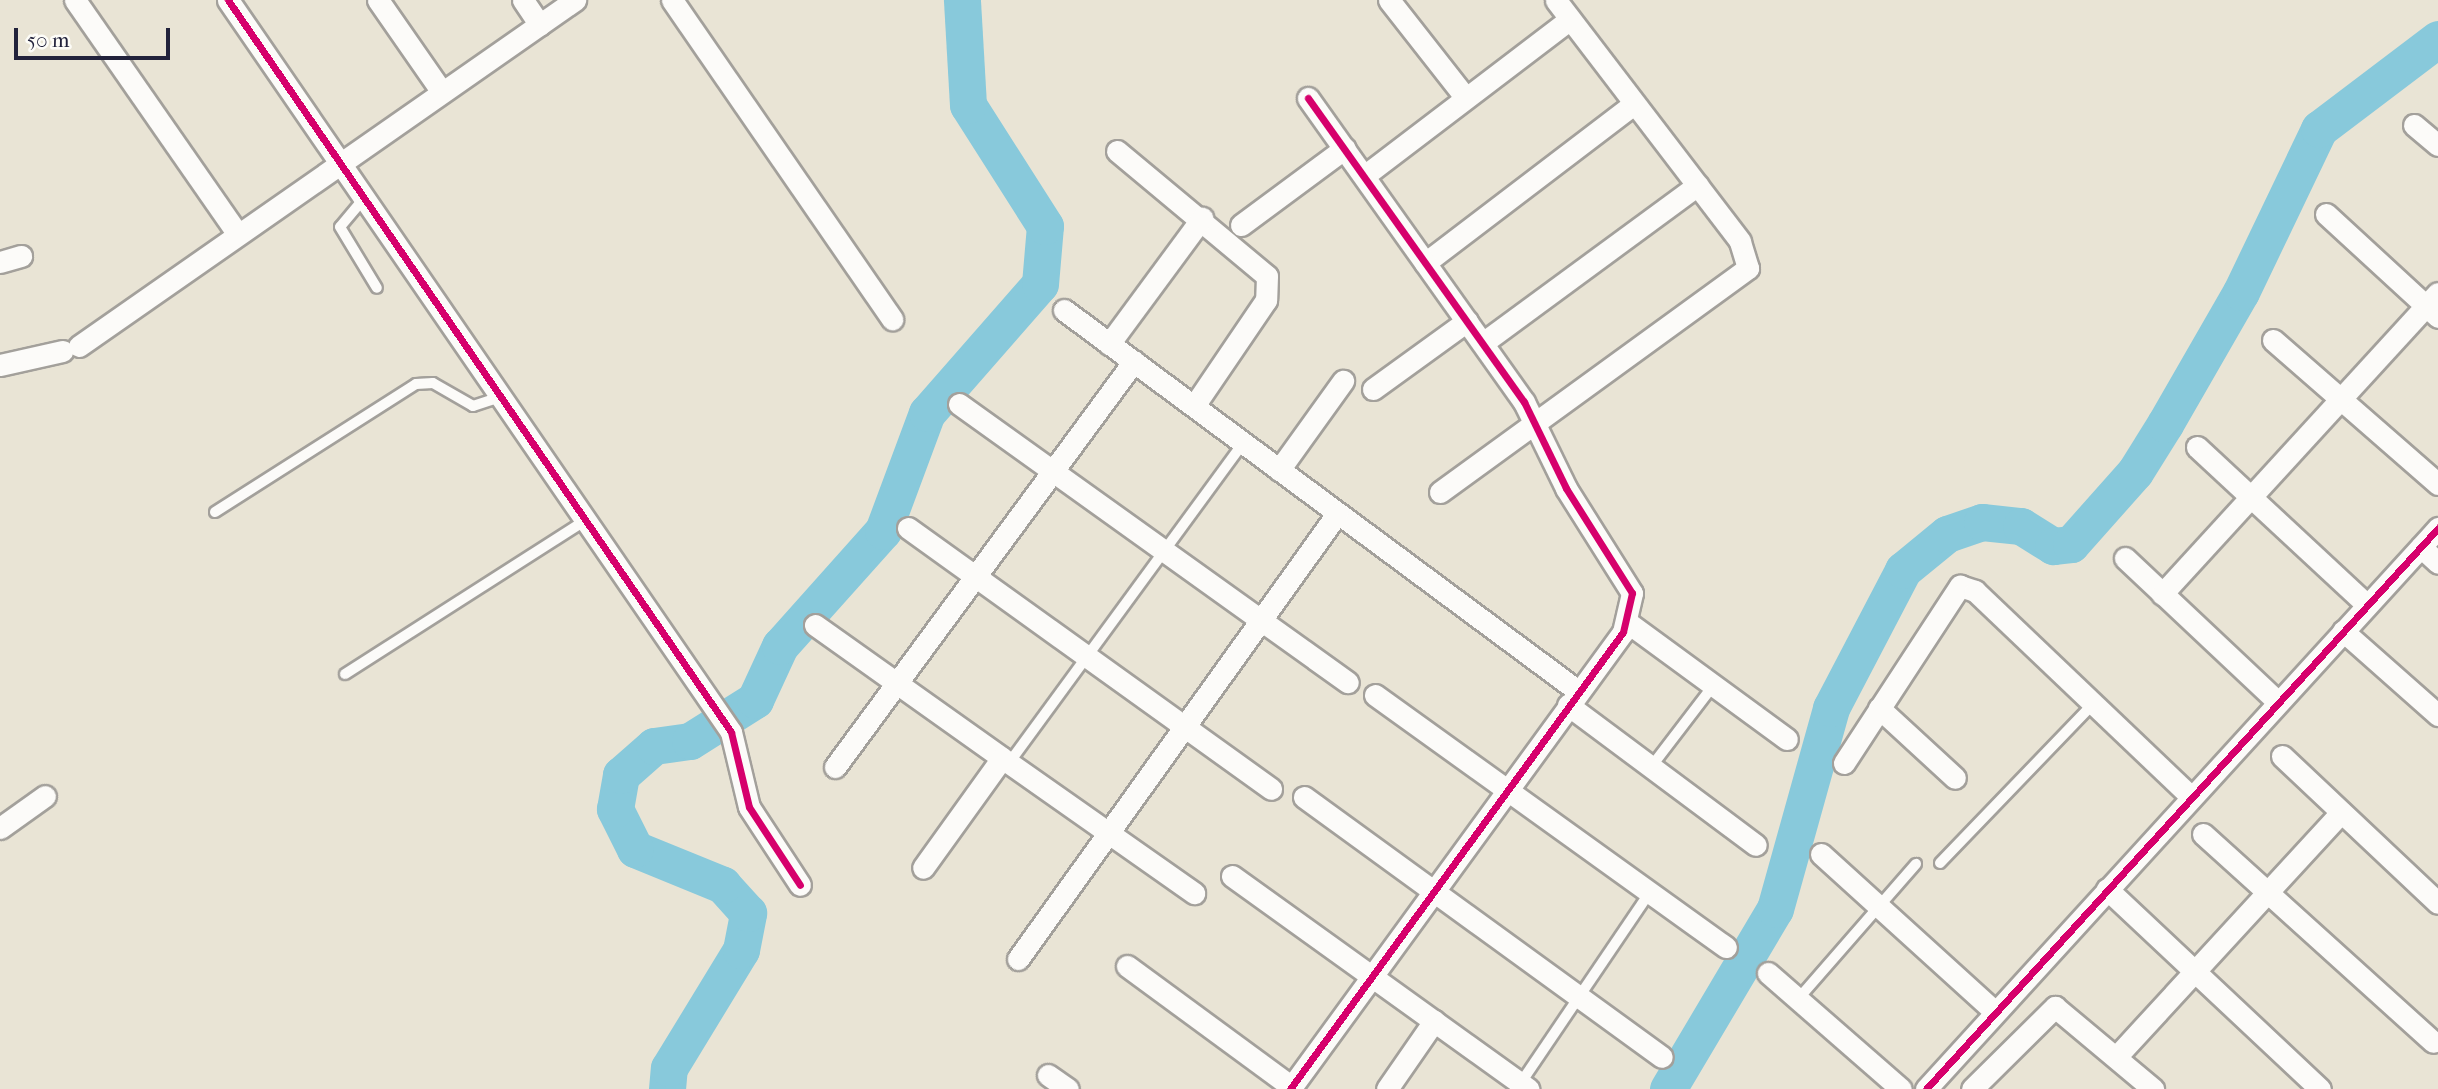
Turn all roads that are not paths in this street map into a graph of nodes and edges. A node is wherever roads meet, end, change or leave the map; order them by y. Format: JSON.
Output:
{"nodes":[{"id":1,"x":75,"y":0,"type":"edge"},
{"id":2,"x":228,"y":0,"type":"edge"},
{"id":3,"x":378,"y":0,"type":"edge"},
{"id":4,"x":523,"y":0,"type":"edge"},
{"id":5,"x":575,"y":0,"type":"edge"},
{"id":6,"x":672,"y":0,"type":"edge"},
{"id":7,"x":1389,"y":0,"type":"edge"},
{"id":8,"x":1556,"y":0,"type":"edge"},
{"id":9,"x":1570,"y":19,"type":"junction"},
{"id":10,"x":540,"y":25,"type":"junction"},
{"id":11,"x":442,"y":92,"type":"junction"},
{"id":12,"x":1465,"y":97,"type":"junction"},
{"id":13,"x":1308,"y":98,"type":"dead end"},
{"id":14,"x":1634,"y":104,"type":"junction"},
{"id":15,"x":2414,"y":125,"type":"dead end"},
{"id":16,"x":2438,"y":145,"type":"edge"},
{"id":17,"x":1345,"y":148,"type":"junction"},
{"id":18,"x":1117,"y":151,"type":"dead end"},
{"id":19,"x":341,"y":163,"type":"junction"},
{"id":20,"x":1364,"y":176,"type":"junction"},
{"id":21,"x":1698,"y":185,"type":"junction"},
{"id":22,"x":366,"y":196,"type":"junction"},
{"id":23,"x":2326,"y":214,"type":"dead end"},
{"id":24,"x":1202,"y":218,"type":"junction"},
{"id":25,"x":1241,"y":225,"type":"dead end"},
{"id":26,"x":237,"y":233,"type":"junction"},
{"id":27,"x":21,"y":256,"type":"dead end"},
{"id":28,"x":0,"y":262,"type":"edge"},
{"id":29,"x":1425,"y":263,"type":"junction"},
{"id":30,"x":377,"y":288,"type":"dead end"},
{"id":31,"x":2434,"y":306,"type":"edge"},
{"id":32,"x":1064,"y":310,"type":"dead end"},
{"id":33,"x":892,"y":318,"type":"dead end"},
{"id":34,"x":1467,"y":321,"type":"junction"},
{"id":35,"x":2273,"y":340,"type":"dead end"},
{"id":36,"x":1484,"y":342,"type":"junction"},
{"id":37,"x":1109,"y":344,"type":"junction"},
{"id":38,"x":1134,"y":361,"type":"junction"},
{"id":39,"x":0,"y":365,"type":"edge"},
{"id":40,"x":1343,"y":382,"type":"dead end"},
{"id":41,"x":1373,"y":388,"type":"dead end"},
{"id":42,"x":503,"y":396,"type":"junction"},
{"id":43,"x":2339,"y":398,"type":"junction"},
{"id":44,"x":959,"y":404,"type":"dead end"},
{"id":45,"x":1194,"y":406,"type":"junction"},
{"id":46,"x":1538,"y":427,"type":"junction"},
{"id":47,"x":1243,"y":443,"type":"junction"},
{"id":48,"x":2197,"y":447,"type":"dead end"},
{"id":49,"x":1279,"y":470,"type":"junction"},
{"id":50,"x":1054,"y":473,"type":"junction"},
{"id":51,"x":2438,"y":484,"type":"edge"},
{"id":52,"x":1440,"y":492,"type":"dead end"},
{"id":53,"x":2254,"y":500,"type":"junction"},
{"id":54,"x":215,"y":512,"type":"dead end"},
{"id":55,"x":1337,"y":514,"type":"junction"},
{"id":56,"x":587,"y":519,"type":"junction"},
{"id":57,"x":908,"y":528,"type":"dead end"},
{"id":58,"x":2438,"y":528,"type":"edge"},
{"id":59,"x":2421,"y":547,"type":"junction"},
{"id":60,"x":1163,"y":550,"type":"junction"},
{"id":61,"x":2125,"y":558,"type":"dead end"},
{"id":62,"x":2438,"y":562,"type":"edge"},
{"id":63,"x":978,"y":576,"type":"junction"},
{"id":64,"x":2162,"y":594,"type":"junction"},
{"id":65,"x":2367,"y":605,"type":"junction"},
{"id":66,"x":1262,"y":622,"type":"junction"},
{"id":67,"x":1627,"y":622,"type":"junction"},
{"id":68,"x":815,"y":625,"type":"dead end"},
{"id":69,"x":2343,"y":631,"type":"junction"},
{"id":70,"x":1085,"y":656,"type":"junction"},
{"id":71,"x":345,"y":674,"type":"dead end"},
{"id":72,"x":1348,"y":682,"type":"dead end"},
{"id":73,"x":900,"y":684,"type":"junction"},
{"id":74,"x":1713,"y":685,"type":"junction"},
{"id":75,"x":1375,"y":695,"type":"dead end"},
{"id":76,"x":1573,"y":698,"type":"junction"},
{"id":77,"x":2278,"y":702,"type":"junction"},
{"id":78,"x":2093,"y":704,"type":"junction"},
{"id":79,"x":1879,"y":708,"type":"junction"},
{"id":80,"x":2438,"y":715,"type":"edge"},
{"id":81,"x":1184,"y":727,"type":"junction"},
{"id":82,"x":1787,"y":739,"type":"dead end"},
{"id":83,"x":2282,"y":756,"type":"dead end"},
{"id":84,"x":1006,"y":761,"type":"junction"},
{"id":85,"x":1844,"y":763,"type":"dead end"},
{"id":86,"x":835,"y":767,"type":"dead end"},
{"id":87,"x":1651,"y":767,"type":"junction"},
{"id":88,"x":1955,"y":778,"type":"dead end"},
{"id":89,"x":1271,"y":789,"type":"dead end"},
{"id":90,"x":1507,"y":792,"type":"junction"},
{"id":91,"x":45,"y":796,"type":"dead end"},
{"id":92,"x":1304,"y":797,"type":"dead end"},
{"id":93,"x":2191,"y":797,"type":"junction"},
{"id":94,"x":2341,"y":811,"type":"junction"},
{"id":95,"x":0,"y":828,"type":"edge"},
{"id":96,"x":1108,"y":834,"type":"junction"},
{"id":97,"x":2203,"y":834,"type":"dead end"},
{"id":98,"x":1756,"y":845,"type":"dead end"},
{"id":99,"x":1821,"y":854,"type":"dead end"},
{"id":100,"x":1940,"y":863,"type":"dead end"},
{"id":101,"x":1916,"y":864,"type":"dead end"},
{"id":102,"x":923,"y":868,"type":"dead end"},
{"id":103,"x":1232,"y":876,"type":"dead end"},
{"id":104,"x":800,"y":885,"type":"dead end"},
{"id":105,"x":2107,"y":889,"type":"junction"},
{"id":106,"x":2266,"y":890,"type":"junction"},
{"id":107,"x":1431,"y":892,"type":"junction"},
{"id":108,"x":1650,"y":892,"type":"junction"},
{"id":109,"x":1194,"y":893,"type":"dead end"},
{"id":110,"x":2438,"y":903,"type":"edge"},
{"id":111,"x":1882,"y":909,"type":"junction"},
{"id":112,"x":1726,"y":947,"type":"dead end"},
{"id":113,"x":1018,"y":959,"type":"dead end"},
{"id":114,"x":1127,"y":966,"type":"dead end"},
{"id":115,"x":2192,"y":969,"type":"junction"},
{"id":116,"x":1768,"y":973,"type":"dead end"},
{"id":117,"x":1372,"y":975,"type":"junction"},
{"id":118,"x":1580,"y":997,"type":"junction"},
{"id":119,"x":1799,"y":998,"type":"junction"},
{"id":120,"x":1994,"y":1011,"type":"junction"},
{"id":121,"x":1434,"y":1021,"type":"junction"},
{"id":122,"x":2433,"y":1042,"type":"dead end"},
{"id":123,"x":2117,"y":1056,"type":"junction"},
{"id":124,"x":1662,"y":1057,"type":"dead end"},
{"id":125,"x":1048,"y":1075,"type":"dead end"},
{"id":126,"x":1524,"y":1086,"type":"edge"},
{"id":127,"x":1391,"y":1087,"type":"edge"},
{"id":128,"x":1291,"y":1088,"type":"edge"},
{"id":129,"x":1068,"y":1089,"type":"edge"},
{"id":130,"x":1900,"y":1089,"type":"edge"},
{"id":131,"x":1926,"y":1089,"type":"edge"},
{"id":132,"x":1972,"y":1089,"type":"edge"},
{"id":133,"x":2153,"y":1089,"type":"edge"},
{"id":134,"x":2320,"y":1089,"type":"edge"}],
"edges":[{"from":1,"to":26,"type":"street"},
{"from":2,"to":19,"type":"street"},
{"from":3,"to":11,"type":"street"},
{"from":4,"to":10,"type":"street"},
{"from":5,"to":10,"type":"street"},
{"from":6,"to":33,"type":"street"},
{"from":7,"to":12,"type":"street"},
{"from":8,"to":9,"type":"street"},
{"from":9,"to":12,"type":"street"},
{"from":9,"to":14,"type":"street"},
{"from":10,"to":11,"type":"street"},
{"from":11,"to":19,"type":"street"},
{"from":12,"to":20,"type":"street"},
{"from":13,"to":17,"type":"street"},
{"from":14,"to":21,"type":"street"},
{"from":14,"to":29,"type":"street"},
{"from":15,"to":16,"type":"street"},
{"from":17,"to":20,"type":"street"},
{"from":17,"to":25,"type":"street"},
{"from":18,"to":24,"type":"street"},
{"from":19,"to":22,"type":"street"},
{"from":19,"to":26,"type":"street"},
{"from":20,"to":29,"type":"street"},
{"from":21,"to":36,"type":"street"},
{"from":21,"to":46,"type":"street"},
{"from":22,"to":30,"type":"lane"},
{"from":22,"to":42,"type":"street"},
{"from":23,"to":31,"type":"street"},
{"from":24,"to":37,"type":"street"},
{"from":24,"to":45,"type":"street"},
{"from":26,"to":39,"type":"street"},
{"from":27,"to":28,"type":"street"},
{"from":29,"to":34,"type":"street"},
{"from":31,"to":43,"type":"street"},
{"from":32,"to":37,"type":"street"},
{"from":34,"to":36,"type":"street"},
{"from":34,"to":41,"type":"street"},
{"from":35,"to":43,"type":"street"},
{"from":36,"to":46,"type":"street"},
{"from":37,"to":38,"type":"street"},
{"from":38,"to":45,"type":"street"},
{"from":38,"to":50,"type":"street"},
{"from":40,"to":49,"type":"street"},
{"from":42,"to":54,"type":"lane"},
{"from":42,"to":56,"type":"street"},
{"from":43,"to":51,"type":"street"},
{"from":43,"to":53,"type":"street"},
{"from":44,"to":50,"type":"street"},
{"from":45,"to":47,"type":"street"},
{"from":46,"to":52,"type":"street"},
{"from":46,"to":67,"type":"street"},
{"from":47,"to":49,"type":"street"},
{"from":47,"to":60,"type":"lane"},
{"from":48,"to":53,"type":"street"},
{"from":49,"to":55,"type":"street"},
{"from":50,"to":60,"type":"street"},
{"from":50,"to":63,"type":"street"},
{"from":53,"to":64,"type":"street"},
{"from":53,"to":65,"type":"street"},
{"from":55,"to":66,"type":"street"},
{"from":55,"to":76,"type":"street"},
{"from":56,"to":71,"type":"lane"},
{"from":56,"to":104,"type":"street"},
{"from":57,"to":63,"type":"street"},
{"from":58,"to":59,"type":"street"},
{"from":59,"to":62,"type":"street"},
{"from":59,"to":65,"type":"street"},
{"from":60,"to":66,"type":"street"},
{"from":60,"to":70,"type":"lane"},
{"from":61,"to":64,"type":"street"},
{"from":63,"to":70,"type":"street"},
{"from":63,"to":73,"type":"street"},
{"from":64,"to":77,"type":"street"},
{"from":65,"to":69,"type":"street"},
{"from":66,"to":72,"type":"street"},
{"from":66,"to":81,"type":"street"},
{"from":67,"to":74,"type":"street"},
{"from":67,"to":76,"type":"street"},
{"from":68,"to":73,"type":"street"},
{"from":69,"to":77,"type":"street"},
{"from":69,"to":80,"type":"street"},
{"from":70,"to":81,"type":"street"},
{"from":70,"to":84,"type":"lane"},
{"from":73,"to":84,"type":"street"},
{"from":73,"to":86,"type":"street"},
{"from":74,"to":82,"type":"street"},
{"from":74,"to":87,"type":"lane"},
{"from":75,"to":90,"type":"street"},
{"from":76,"to":87,"type":"street"},
{"from":76,"to":90,"type":"street"},
{"from":77,"to":93,"type":"street"},
{"from":78,"to":79,"type":"street"},
{"from":78,"to":93,"type":"street"},
{"from":78,"to":100,"type":"lane"},
{"from":79,"to":85,"type":"street"},
{"from":79,"to":88,"type":"street"},
{"from":81,"to":89,"type":"street"},
{"from":81,"to":96,"type":"street"},
{"from":83,"to":94,"type":"street"},
{"from":84,"to":96,"type":"street"},
{"from":84,"to":102,"type":"street"},
{"from":87,"to":98,"type":"street"},
{"from":90,"to":107,"type":"street"},
{"from":90,"to":108,"type":"street"},
{"from":91,"to":95,"type":"street"},
{"from":92,"to":107,"type":"street"},
{"from":93,"to":105,"type":"street"},
{"from":94,"to":106,"type":"street"},
{"from":94,"to":110,"type":"street"},
{"from":96,"to":109,"type":"street"},
{"from":96,"to":113,"type":"street"},
{"from":97,"to":106,"type":"street"},
{"from":99,"to":111,"type":"street"},
{"from":101,"to":111,"type":"lane"},
{"from":103,"to":117,"type":"street"},
{"from":105,"to":115,"type":"street"},
{"from":105,"to":120,"type":"street"},
{"from":106,"to":115,"type":"street"},
{"from":106,"to":122,"type":"street"},
{"from":107,"to":117,"type":"street"},
{"from":107,"to":118,"type":"street"},
{"from":108,"to":112,"type":"street"},
{"from":108,"to":118,"type":"lane"},
{"from":111,"to":119,"type":"lane"},
{"from":111,"to":120,"type":"street"},
{"from":114,"to":128,"type":"street"},
{"from":115,"to":123,"type":"street"},
{"from":115,"to":134,"type":"street"},
{"from":116,"to":119,"type":"street"},
{"from":117,"to":121,"type":"street"},
{"from":117,"to":128,"type":"street"},
{"from":118,"to":124,"type":"street"},
{"from":118,"to":126,"type":"lane"},
{"from":119,"to":130,"type":"street"},
{"from":120,"to":131,"type":"street"},
{"from":121,"to":126,"type":"street"},
{"from":121,"to":127,"type":"street"},
{"from":123,"to":132,"type":"street"},
{"from":123,"to":133,"type":"street"},
{"from":125,"to":129,"type":"street"}]}
